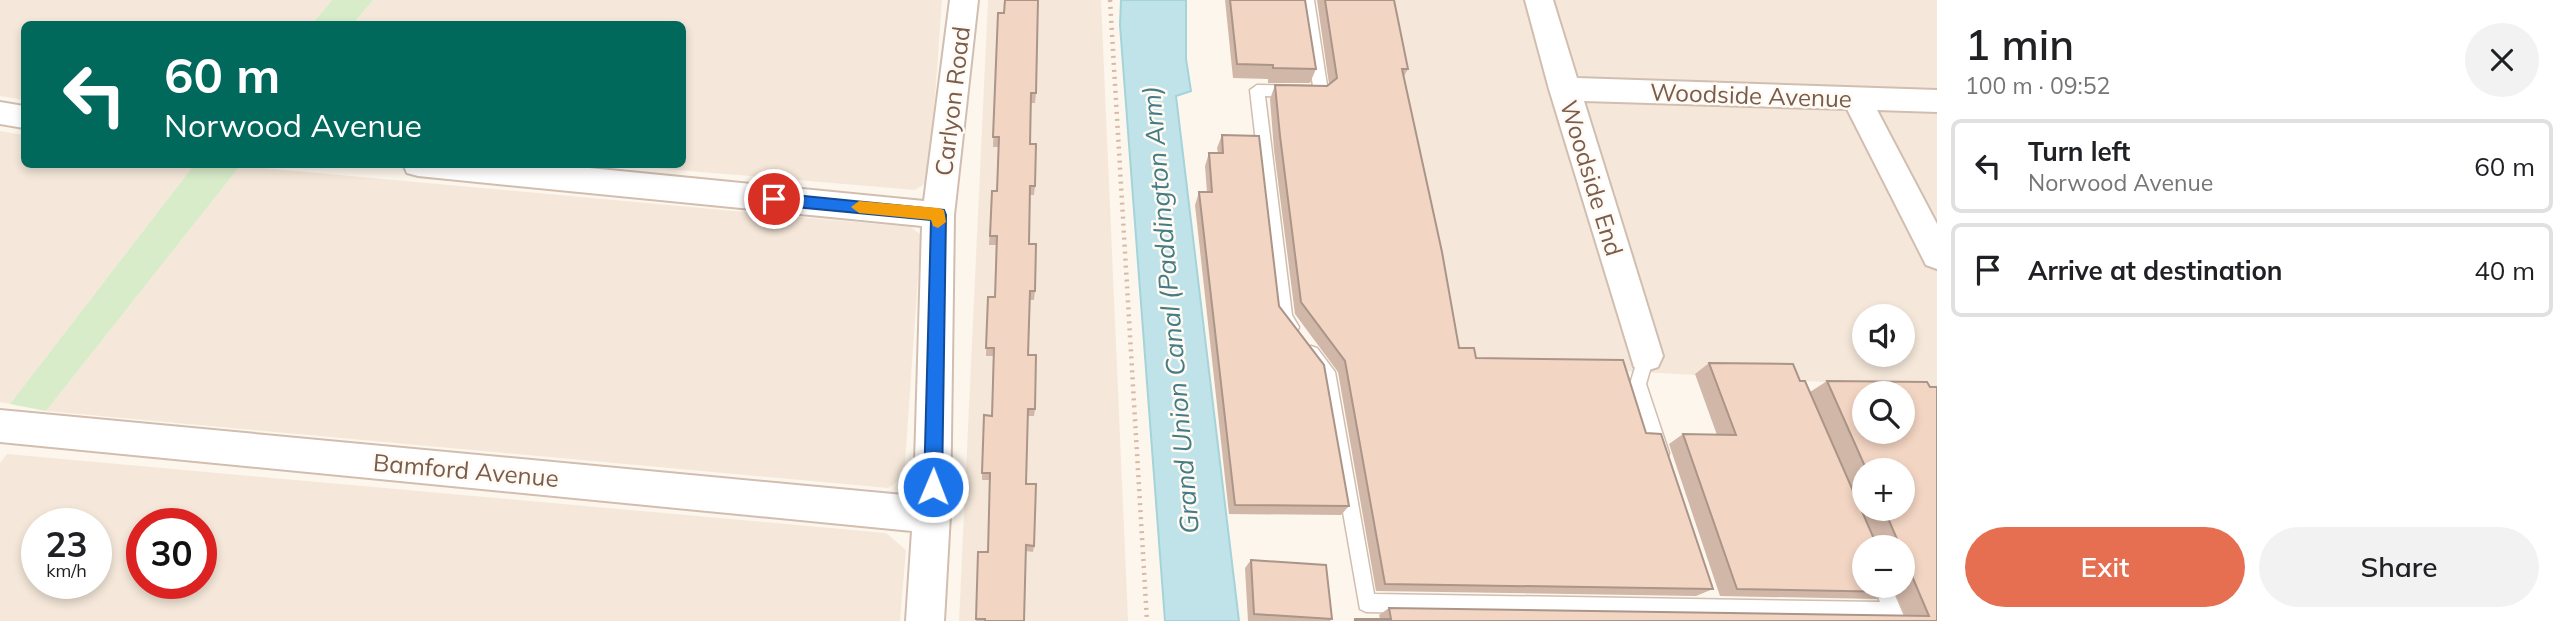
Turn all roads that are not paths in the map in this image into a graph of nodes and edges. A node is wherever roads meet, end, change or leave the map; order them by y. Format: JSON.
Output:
{"nodes":[{"id":1,"x":964,"y":0,"type":"edge"},
{"id":2,"x":1307,"y":0,"type":"edge"},
{"id":3,"x":1539,"y":0,"type":"edge"},
{"id":4,"x":1564,"y":89,"type":"junction"},
{"id":5,"x":1856,"y":99,"type":"junction"},
{"id":6,"x":1937,"y":101,"type":"edge"},
{"id":7,"x":0,"y":113,"type":"edge"},
{"id":8,"x":21,"y":116,"type":"edge"},
{"id":9,"x":459,"y":168,"type":"edge"},
{"id":10,"x":938,"y":215,"type":"junction"},
{"id":11,"x":1937,"y":255,"type":"edge"},
{"id":12,"x":1646,"y":356,"type":"joint"},
{"id":13,"x":0,"y":426,"type":"edge"},
{"id":14,"x":1664,"y":463,"type":"edge"},
{"id":15,"x":933,"y":515,"type":"junction"},
{"id":16,"x":1887,"y":598,"type":"edge"},
{"id":17,"x":1895,"y":616,"type":"edge"},
{"id":18,"x":925,"y":621,"type":"edge"}],
"edges":[{"from":1,"to":10,"type":"street","name":"Carlyon Road"},
{"from":2,"to":17,"type":"lane"},
{"from":3,"to":4,"type":"street","name":"Woodside End"},
{"from":4,"to":5,"type":"street","name":"Woodside Avenue"},
{"from":4,"to":12,"type":"street","name":"Woodside End"},
{"from":5,"to":6,"type":"street","name":"Woodside Avenue"},
{"from":5,"to":11,"type":"street"},
{"from":7,"to":8,"type":"street"},
{"from":9,"to":10,"type":"street"},
{"from":10,"to":15,"type":"street","name":"Carlyon Road"},
{"from":12,"to":14,"type":"lane"},
{"from":13,"to":15,"type":"street","name":"Bamford Avenue"},
{"from":15,"to":18,"type":"street","name":"Carlyon Road"},
{"from":16,"to":17,"type":"lane"}]}
